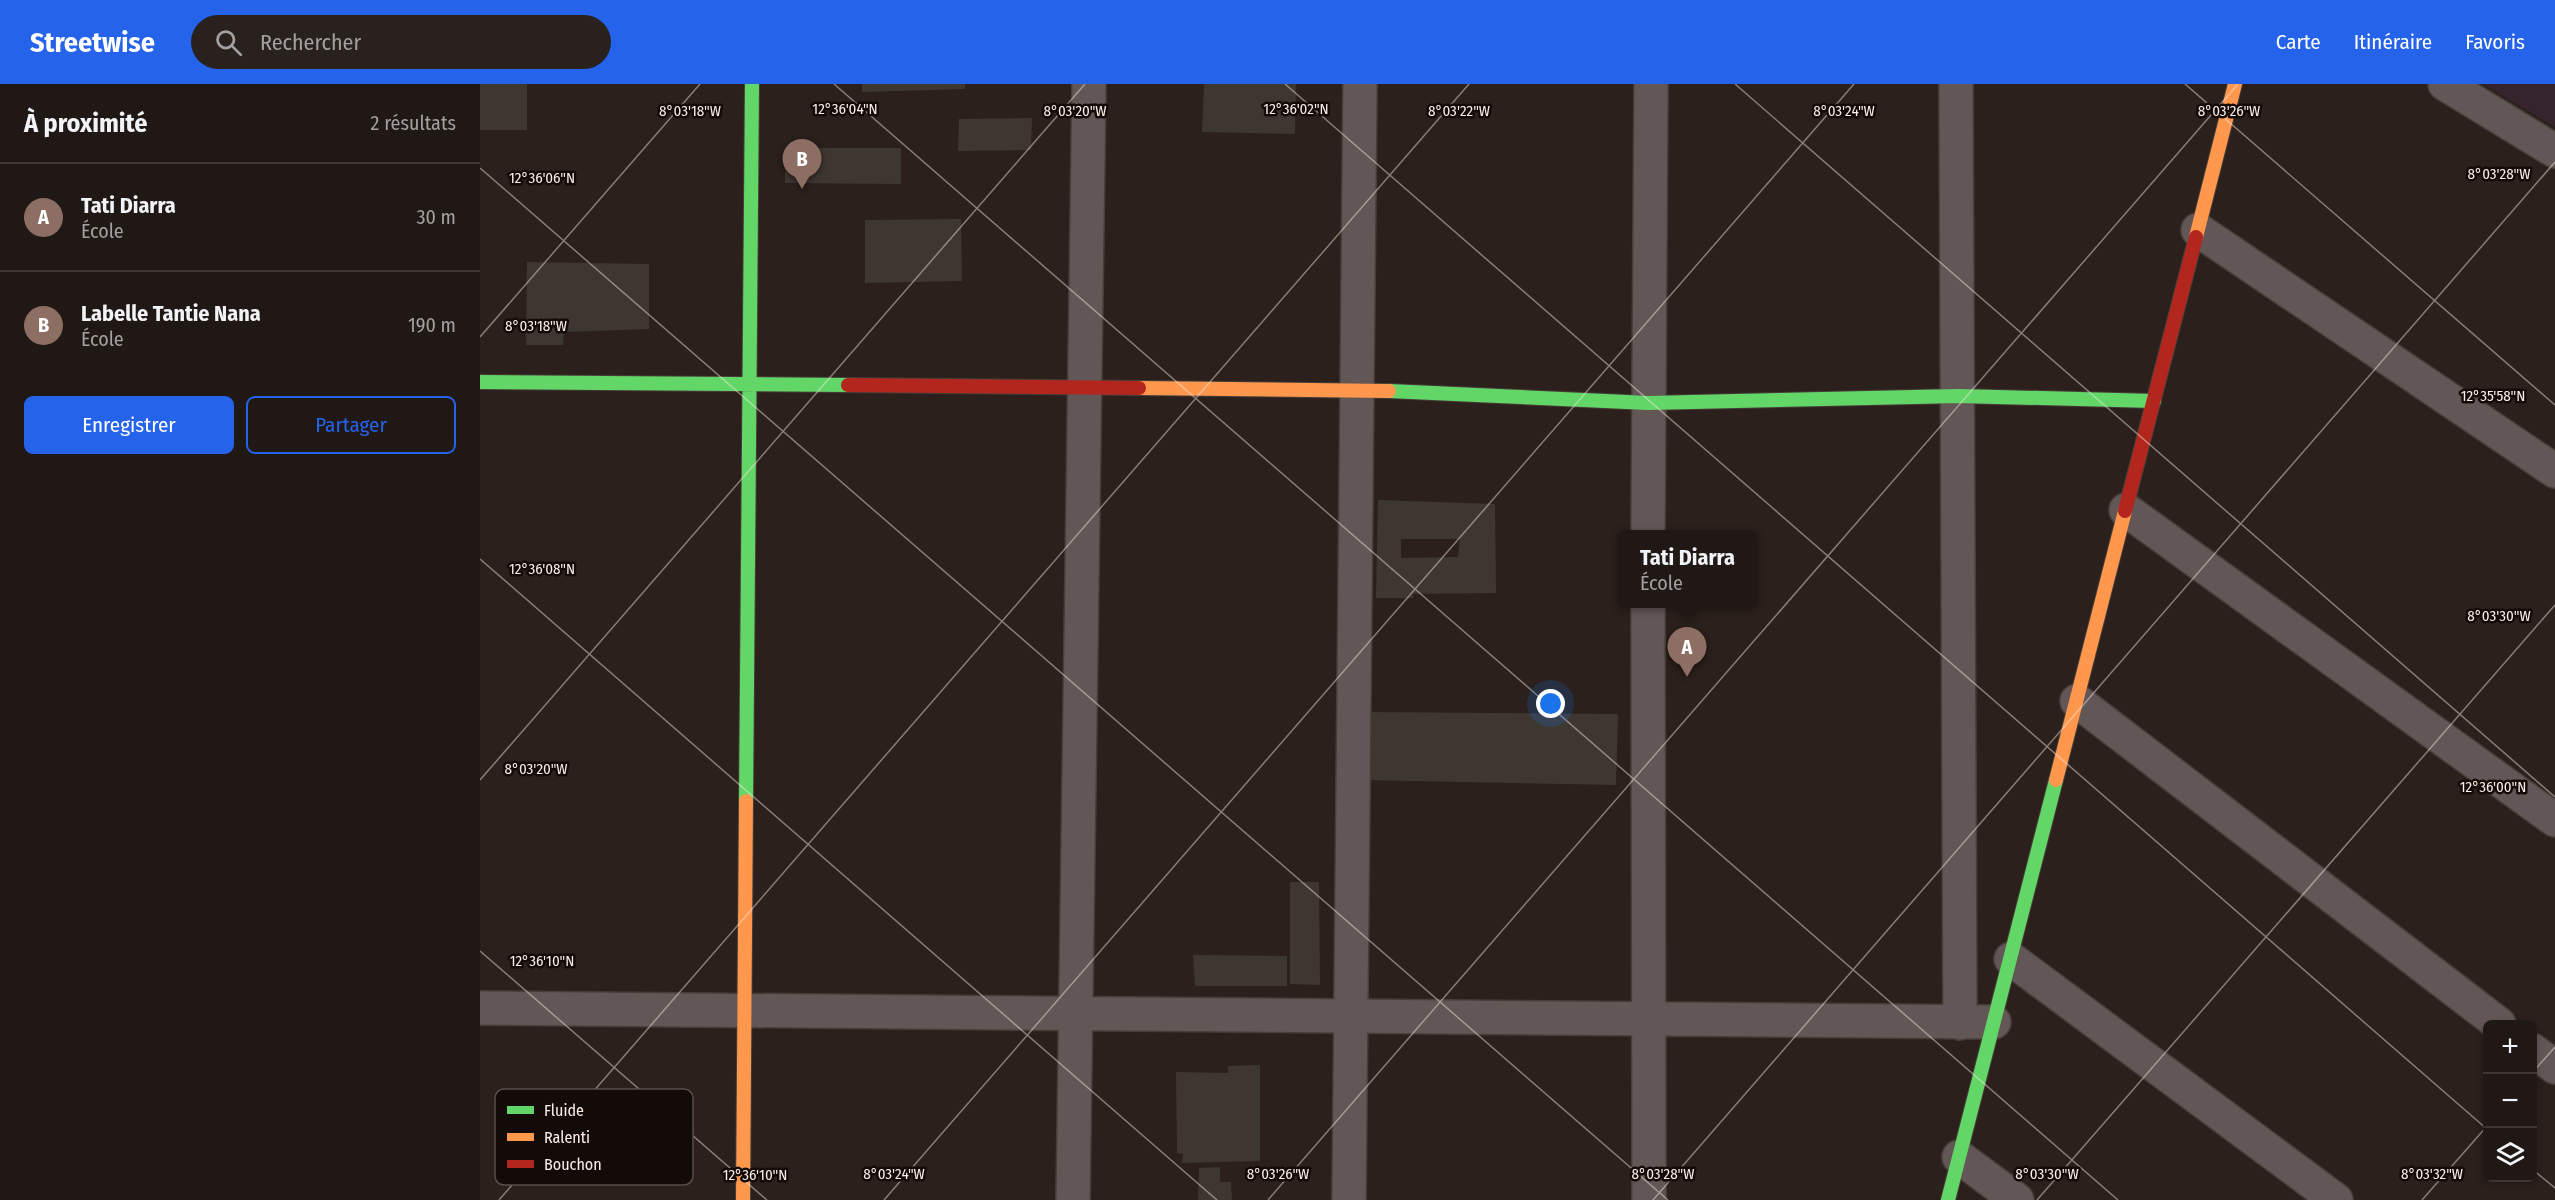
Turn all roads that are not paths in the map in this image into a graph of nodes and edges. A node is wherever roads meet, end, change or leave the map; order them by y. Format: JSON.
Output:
{"nodes":[{"id":1,"x":752,"y":84,"type":"edge"},
{"id":2,"x":1089,"y":84,"type":"edge"},
{"id":3,"x":1360,"y":84,"type":"edge"},
{"id":4,"x":1651,"y":84,"type":"edge"},
{"id":5,"x":1956,"y":84,"type":"edge"},
{"id":6,"x":2235,"y":84,"type":"edge"},
{"id":7,"x":2445,"y":84,"type":"edge"},
{"id":8,"x":2555,"y":151,"type":"edge"},
{"id":9,"x":2198,"y":230,"type":"junction"},
{"id":10,"x":480,"y":382,"type":"edge"},
{"id":11,"x":750,"y":385,"type":"junction"},
{"id":12,"x":1084,"y":389,"type":"junction"},
{"id":13,"x":1357,"y":390,"type":"junction"},
{"id":14,"x":1959,"y":396,"type":"junction"},
{"id":15,"x":2154,"y":401,"type":"junction"},
{"id":16,"x":1648,"y":403,"type":"junction"},
{"id":17,"x":2555,"y":471,"type":"edge"},
{"id":18,"x":2126,"y":510,"type":"junction"},
{"id":19,"x":1648,"y":530,"type":"edge"},
{"id":20,"x":1648,"y":608,"type":"edge"},
{"id":21,"x":2077,"y":701,"type":"junction"},
{"id":22,"x":2555,"y":820,"type":"edge"},
{"id":23,"x":2010,"y":959,"type":"junction"},
{"id":24,"x":480,"y":1008,"type":"edge"},
{"id":25,"x":744,"y":1010,"type":"junction"},
{"id":26,"x":1076,"y":1014,"type":"junction"},
{"id":27,"x":1351,"y":1017,"type":"junction"},
{"id":28,"x":1647,"y":1019,"type":"junction"},
{"id":29,"x":2494,"y":1020,"type":"edge"},
{"id":30,"x":1994,"y":1022,"type":"junction"},
{"id":31,"x":1960,"y":1023,"type":"junction"},
{"id":32,"x":2537,"y":1054,"type":"edge"},
{"id":33,"x":2555,"y":1067,"type":"edge"},
{"id":34,"x":1959,"y":1157,"type":"junction"},
{"id":35,"x":743,"y":1200,"type":"edge"},
{"id":36,"x":1073,"y":1200,"type":"edge"},
{"id":37,"x":1349,"y":1200,"type":"edge"},
{"id":38,"x":1649,"y":1200,"type":"edge"},
{"id":39,"x":1948,"y":1200,"type":"edge"},
{"id":40,"x":2017,"y":1200,"type":"edge"},
{"id":41,"x":2336,"y":1200,"type":"edge"}],
"edges":[{"from":1,"to":11,"type":"street"},
{"from":2,"to":12,"type":"street"},
{"from":3,"to":13,"type":"street"},
{"from":4,"to":16,"type":"street"},
{"from":5,"to":14,"type":"street"},
{"from":6,"to":9,"type":"street"},
{"from":7,"to":8,"type":"street"},
{"from":9,"to":15,"type":"street"},
{"from":9,"to":17,"type":"street"},
{"from":10,"to":11,"type":"street"},
{"from":11,"to":12,"type":"street"},
{"from":11,"to":25,"type":"street"},
{"from":12,"to":13,"type":"street"},
{"from":12,"to":26,"type":"street"},
{"from":13,"to":16,"type":"street"},
{"from":13,"to":27,"type":"street"},
{"from":14,"to":15,"type":"street"},
{"from":14,"to":16,"type":"street"},
{"from":14,"to":31,"type":"street"},
{"from":15,"to":18,"type":"street"},
{"from":16,"to":19,"type":"street"},
{"from":18,"to":21,"type":"street"},
{"from":18,"to":22,"type":"street"},
{"from":20,"to":28,"type":"street"},
{"from":21,"to":23,"type":"street"},
{"from":21,"to":29,"type":"street"},
{"from":23,"to":30,"type":"street"},
{"from":23,"to":41,"type":"street"},
{"from":24,"to":25,"type":"street"},
{"from":25,"to":26,"type":"street"},
{"from":25,"to":35,"type":"street"},
{"from":26,"to":27,"type":"street"},
{"from":26,"to":36,"type":"street"},
{"from":27,"to":28,"type":"street"},
{"from":27,"to":37,"type":"street"},
{"from":28,"to":31,"type":"street"},
{"from":28,"to":38,"type":"street"},
{"from":30,"to":31,"type":"street"},
{"from":30,"to":34,"type":"street"},
{"from":32,"to":33,"type":"street"},
{"from":34,"to":39,"type":"street"},
{"from":34,"to":40,"type":"street"}]}
